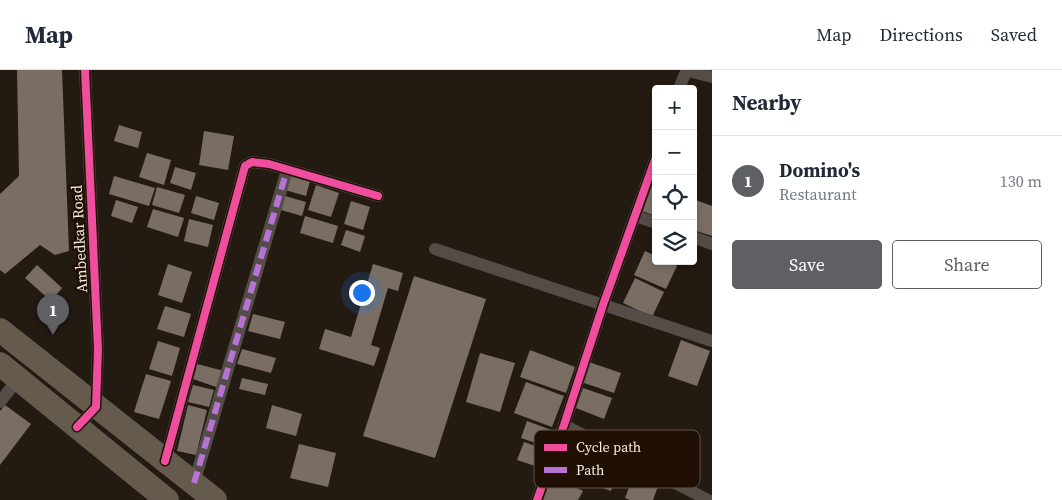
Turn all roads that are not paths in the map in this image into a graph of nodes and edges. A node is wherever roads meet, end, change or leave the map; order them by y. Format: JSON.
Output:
{"nodes":[{"id":1,"x":85,"y":70,"type":"edge"},
{"id":2,"x":712,"y":77,"type":"edge"},
{"id":3,"x":681,"y":85,"type":"edge"},
{"id":4,"x":652,"y":169,"type":"edge"},
{"id":5,"x":287,"y":170,"type":"junction"},
{"id":6,"x":378,"y":196,"type":"dead end"},
{"id":7,"x":636,"y":216,"type":"junction"},
{"id":8,"x":652,"y":222,"type":"edge"},
{"id":9,"x":697,"y":238,"type":"edge"},
{"id":10,"x":712,"y":244,"type":"edge"},
{"id":11,"x":435,"y":249,"type":"dead end"},
{"id":12,"x":603,"y":305,"type":"junction"},
{"id":13,"x":0,"y":330,"type":"edge"},
{"id":14,"x":712,"y":341,"type":"edge"},
{"id":15,"x":0,"y":364,"type":"edge"},
{"id":16,"x":18,"y":379,"type":"junction"},
{"id":17,"x":0,"y":402,"type":"edge"},
{"id":18,"x":96,"y":407,"type":"junction"},
{"id":19,"x":564,"y":425,"type":"junction"},
{"id":20,"x":77,"y":427,"type":"junction"},
{"id":21,"x":562,"y":430,"type":"edge"},
{"id":22,"x":574,"y":430,"type":"edge"},
{"id":23,"x":165,"y":461,"type":"junction"},
{"id":24,"x":194,"y":483,"type":"junction"},
{"id":25,"x":541,"y":488,"type":"edge"},
{"id":26,"x":685,"y":488,"type":"edge"},
{"id":27,"x":167,"y":500,"type":"edge"},
{"id":28,"x":215,"y":500,"type":"edge"},
{"id":29,"x":537,"y":500,"type":"edge"},
{"id":30,"x":708,"y":500,"type":"edge"}],
"edges":[{"from":1,"to":18,"type":"street","name":"Ambedkar Road"},
{"from":2,"to":3,"type":"street"},
{"from":4,"to":7,"type":"street"},
{"from":5,"to":6,"type":"street"},
{"from":5,"to":23,"type":"street"},
{"from":5,"to":24,"type":"street"},
{"from":7,"to":8,"type":"street"},
{"from":7,"to":12,"type":"street"},
{"from":9,"to":10,"type":"street"},
{"from":11,"to":12,"type":"street"},
{"from":12,"to":14,"type":"street"},
{"from":12,"to":19,"type":"street"},
{"from":13,"to":18,"type":"highway"},
{"from":15,"to":16,"type":"highway"},
{"from":16,"to":17,"type":"street"},
{"from":16,"to":20,"type":"highway"},
{"from":18,"to":20,"type":"street"},
{"from":18,"to":23,"type":"highway"},
{"from":19,"to":21,"type":"street"},
{"from":19,"to":22,"type":"street"},
{"from":20,"to":27,"type":"highway"},
{"from":23,"to":24,"type":"highway"},
{"from":24,"to":28,"type":"highway"},
{"from":25,"to":29,"type":"street"},
{"from":26,"to":30,"type":"street"}]}
